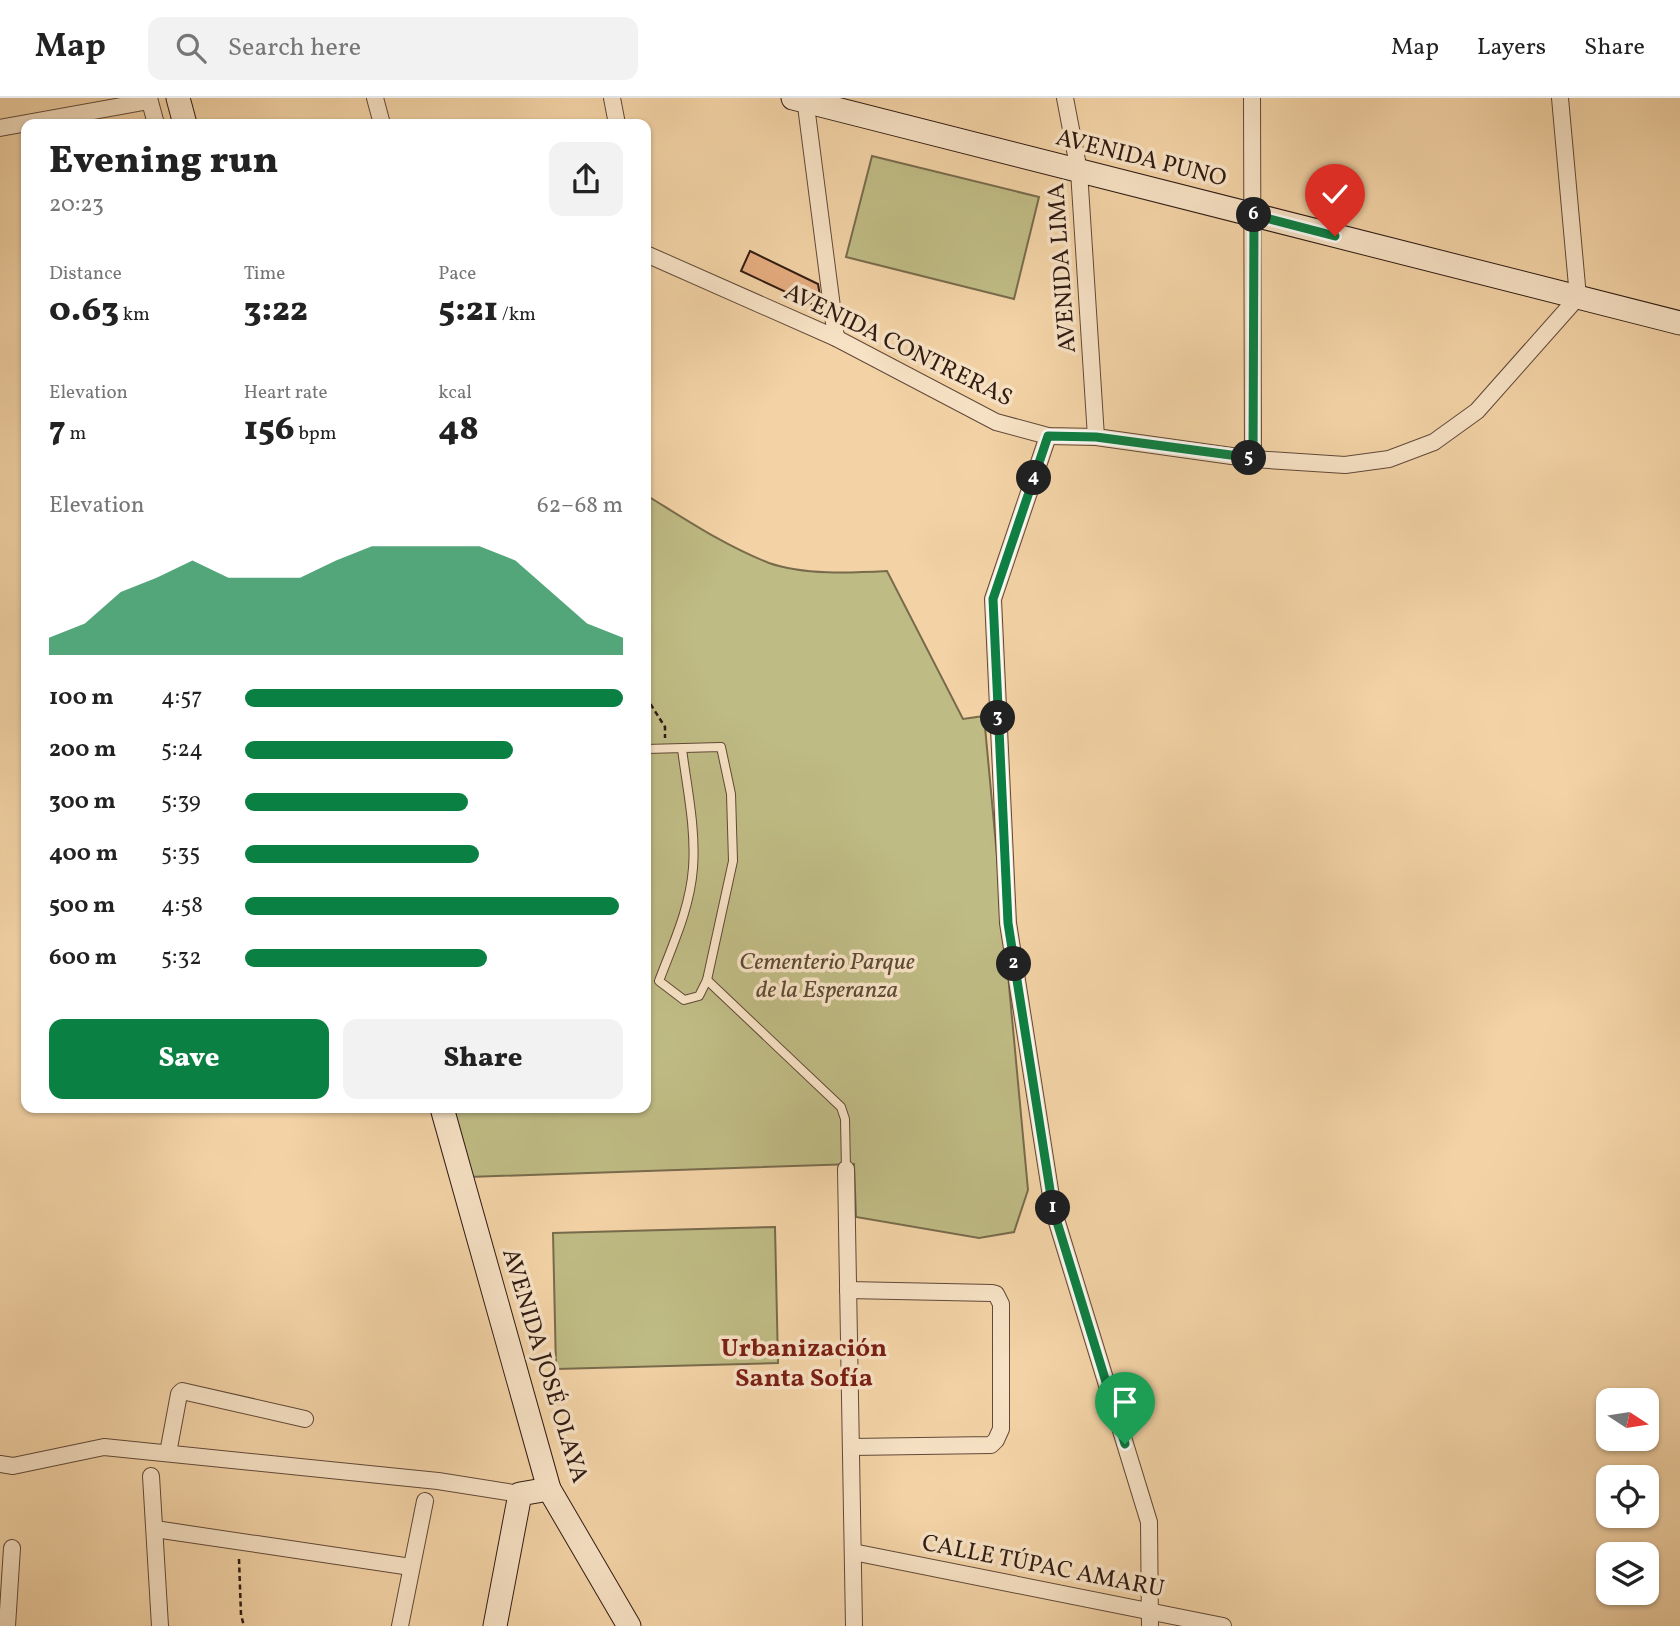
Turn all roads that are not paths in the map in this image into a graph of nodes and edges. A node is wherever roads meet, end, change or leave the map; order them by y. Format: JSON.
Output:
{"nodes":[{"id":1,"x":178,"y":98,"type":"edge"},
{"id":2,"x":376,"y":98,"type":"edge"},
{"id":3,"x":612,"y":98,"type":"edge"},
{"id":4,"x":1065,"y":98,"type":"edge"},
{"id":5,"x":1252,"y":98,"type":"edge"},
{"id":6,"x":1560,"y":98,"type":"edge"},
{"id":7,"x":149,"y":99,"type":"edge"},
{"id":8,"x":801,"y":99,"type":"edge"},
{"id":9,"x":46,"y":119,"type":"edge"},
{"id":10,"x":155,"y":119,"type":"edge"},
{"id":11,"x":184,"y":119,"type":"edge"},
{"id":12,"x":381,"y":119,"type":"edge"},
{"id":13,"x":616,"y":119,"type":"edge"},
{"id":14,"x":21,"y":124,"type":"edge"},
{"id":15,"x":0,"y":128,"type":"edge"},
{"id":16,"x":1079,"y":171,"type":"junction"},
{"id":17,"x":1254,"y":215,"type":"junction"},
{"id":18,"x":651,"y":256,"type":"edge"},
{"id":19,"x":1578,"y":297,"type":"junction"},
{"id":20,"x":1680,"y":323,"type":"edge"},
{"id":21,"x":836,"y":338,"type":"junction"},
{"id":22,"x":1048,"y":436,"type":"junction"},
{"id":23,"x":1096,"y":437,"type":"junction"},
{"id":24,"x":1253,"y":458,"type":"junction"},
{"id":25,"x":651,"y":749,"type":"edge"},
{"id":26,"x":682,"y":749,"type":"junction"},
{"id":27,"x":707,"y":980,"type":"junction"},
{"id":28,"x":443,"y":1113,"type":"edge"},
{"id":29,"x":846,"y":1169,"type":"joint"},
{"id":30,"x":848,"y":1290,"type":"junction"},
{"id":31,"x":305,"y":1419,"type":"dead end"},
{"id":32,"x":851,"y":1447,"type":"junction"},
{"id":33,"x":168,"y":1453,"type":"junction"},
{"id":34,"x":0,"y":1464,"type":"edge"},
{"id":35,"x":151,"y":1476,"type":"dead end"},
{"id":36,"x":549,"y":1489,"type":"junction"},
{"id":37,"x":520,"y":1494,"type":"junction"},
{"id":38,"x":425,"y":1501,"type":"dead end"},
{"id":39,"x":155,"y":1529,"type":"junction"},
{"id":40,"x":12,"y":1548,"type":"dead end"},
{"id":41,"x":853,"y":1552,"type":"junction"},
{"id":42,"x":411,"y":1567,"type":"junction"},
{"id":43,"x":1150,"y":1619,"type":"edge"},
{"id":44,"x":7,"y":1626,"type":"edge"},
{"id":45,"x":160,"y":1626,"type":"edge"},
{"id":46,"x":400,"y":1626,"type":"edge"},
{"id":47,"x":495,"y":1626,"type":"edge"},
{"id":48,"x":629,"y":1626,"type":"edge"},
{"id":49,"x":854,"y":1626,"type":"edge"},
{"id":50,"x":1223,"y":1626,"type":"edge"}],
"edges":[{"from":1,"to":11,"type":"street"},
{"from":2,"to":12,"type":"street"},
{"from":3,"to":13,"type":"street"},
{"from":4,"to":16,"type":"street","name":"AVENIDA LIMA"},
{"from":5,"to":17,"type":"street"},
{"from":6,"to":19,"type":"street"},
{"from":7,"to":9,"type":"street"},
{"from":7,"to":10,"type":"street"},
{"from":8,"to":16,"type":"street","name":"AVENIDA PUNO"},
{"from":8,"to":21,"type":"street"},
{"from":14,"to":15,"type":"street"},
{"from":16,"to":17,"type":"street","name":"AVENIDA PUNO"},
{"from":16,"to":23,"type":"street","name":"AVENIDA LIMA"},
{"from":17,"to":19,"type":"street","name":"AVENIDA PUNO"},
{"from":17,"to":24,"type":"street"},
{"from":18,"to":21,"type":"street","name":"AVENIDA CONTRERAS"},
{"from":19,"to":20,"type":"street","name":"AVENIDA PUNO"},
{"from":19,"to":24,"type":"street","name":"AVENIDA CONTRERAS"},
{"from":21,"to":22,"type":"street","name":"AVENIDA CONTRERAS"},
{"from":22,"to":23,"type":"street","name":"AVENIDA CONTRERAS"},
{"from":22,"to":43,"type":"street"},
{"from":23,"to":24,"type":"street","name":"AVENIDA CONTRERAS"},
{"from":25,"to":26,"type":"lane"},
{"from":26,"to":27,"type":"lane"},
{"from":26,"to":27,"type":"lane"},
{"from":27,"to":29,"type":"lane"},
{"from":28,"to":36,"type":"street","name":"AVENIDA JOSÉ OLAYA"},
{"from":29,"to":30,"type":"street"},
{"from":30,"to":32,"type":"street"},
{"from":30,"to":32,"type":"street"},
{"from":31,"to":33,"type":"street"},
{"from":32,"to":41,"type":"street"},
{"from":33,"to":34,"type":"street"},
{"from":33,"to":37,"type":"street"},
{"from":35,"to":39,"type":"street"},
{"from":36,"to":37,"type":"street"},
{"from":36,"to":48,"type":"street","name":"AVENIDA JOSÉ OLAYA"},
{"from":37,"to":47,"type":"street"},
{"from":38,"to":42,"type":"street"},
{"from":39,"to":42,"type":"street"},
{"from":39,"to":45,"type":"street"},
{"from":40,"to":44,"type":"street"},
{"from":41,"to":43,"type":"street","name":"CALLE TÚPAC AMARU"},
{"from":41,"to":49,"type":"street"},
{"from":42,"to":46,"type":"street"},
{"from":43,"to":50,"type":"street","name":"CALLE TÚPAC AMARU"}]}
